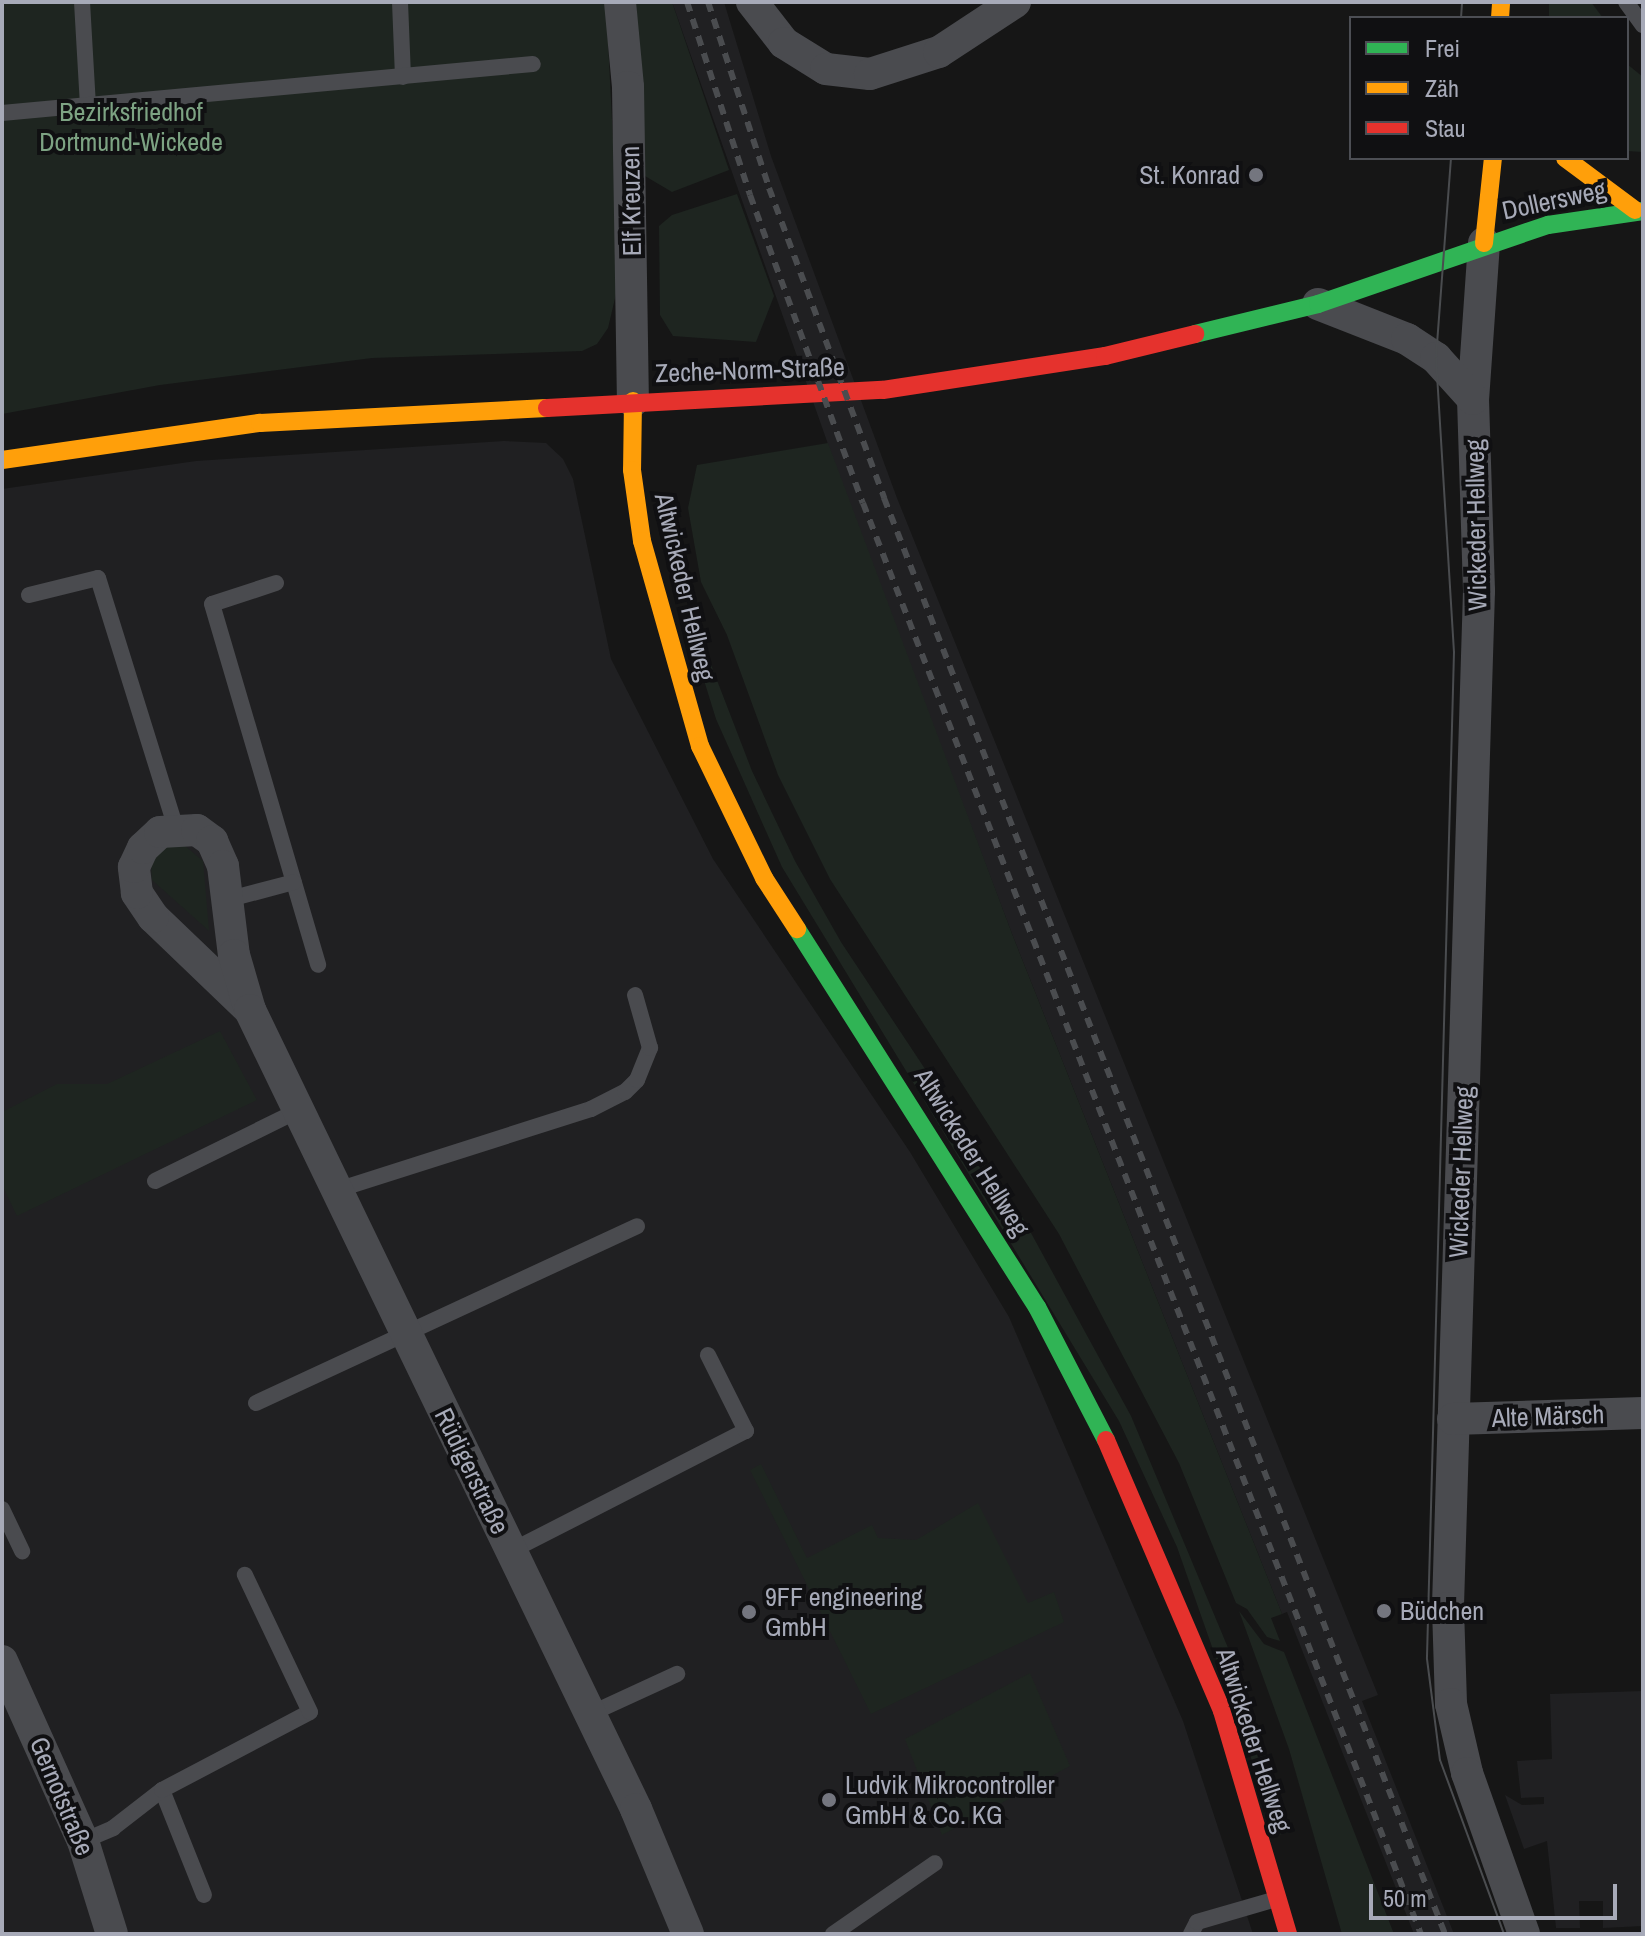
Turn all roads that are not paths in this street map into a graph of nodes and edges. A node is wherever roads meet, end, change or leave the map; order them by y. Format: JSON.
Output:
{"nodes":[{"id":1,"x":82,"y":2,"type":"edge"},
{"id":2,"x":400,"y":2,"type":"edge"},
{"id":3,"x":620,"y":2,"type":"edge"},
{"id":4,"x":752,"y":2,"type":"edge"},
{"id":5,"x":1015,"y":2,"type":"edge"},
{"id":6,"x":1626,"y":2,"type":"edge"},
{"id":7,"x":1643,"y":25,"type":"edge"},
{"id":8,"x":533,"y":64,"type":"dead end"},
{"id":9,"x":403,"y":77,"type":"junction"},
{"id":10,"x":88,"y":105,"type":"junction"},
{"id":11,"x":2,"y":113,"type":"edge"},
{"id":12,"x":1493,"y":160,"type":"edge"},
{"id":13,"x":1568,"y":160,"type":"edge"},
{"id":14,"x":1639,"y":211,"type":"edge"},
{"id":15,"x":1484,"y":243,"type":"junction"},
{"id":16,"x":1318,"y":304,"type":"junction"},
{"id":17,"x":1473,"y":399,"type":"junction"},
{"id":18,"x":633,"y":401,"type":"junction"},
{"id":19,"x":2,"y":460,"type":"edge"},
{"id":20,"x":276,"y":583,"type":"dead end"},
{"id":21,"x":29,"y":595,"type":"dead end"},
{"id":22,"x":176,"y":828,"type":"junction"},
{"id":23,"x":294,"y":882,"type":"junction"},
{"id":24,"x":226,"y":900,"type":"junction"},
{"id":25,"x":318,"y":965,"type":"dead end"},
{"id":26,"x":635,"y":995,"type":"dead end"},
{"id":27,"x":250,"y":1010,"type":"junction"},
{"id":28,"x":299,"y":1110,"type":"junction"},
{"id":29,"x":155,"y":1181,"type":"dead end"},
{"id":30,"x":337,"y":1190,"type":"junction"},
{"id":31,"x":637,"y":1226,"type":"dead end"},
{"id":32,"x":406,"y":1332,"type":"junction"},
{"id":33,"x":708,"y":1355,"type":"dead end"},
{"id":34,"x":256,"y":1403,"type":"dead end"},
{"id":35,"x":1643,"y":1413,"type":"edge"},
{"id":36,"x":1453,"y":1419,"type":"junction"},
{"id":37,"x":2,"y":1509,"type":"edge"},
{"id":38,"x":22,"y":1551,"type":"dead end"},
{"id":39,"x":511,"y":1551,"type":"junction"},
{"id":40,"x":245,"y":1575,"type":"dead end"},
{"id":41,"x":2,"y":1661,"type":"edge"},
{"id":42,"x":677,"y":1674,"type":"dead end"},
{"id":43,"x":10,"y":1698,"type":"edge"},
{"id":44,"x":590,"y":1714,"type":"junction"},
{"id":45,"x":162,"y":1790,"type":"junction"},
{"id":46,"x":83,"y":1841,"type":"junction"},
{"id":47,"x":935,"y":1863,"type":"dead end"},
{"id":48,"x":204,"y":1895,"type":"dead end"},
{"id":49,"x":1278,"y":1899,"type":"junction"},
{"id":50,"x":112,"y":1934,"type":"edge"},
{"id":51,"x":688,"y":1934,"type":"edge"},
{"id":52,"x":833,"y":1934,"type":"edge"},
{"id":53,"x":1191,"y":1934,"type":"edge"},
{"id":54,"x":1288,"y":1934,"type":"edge"},
{"id":55,"x":1524,"y":1934,"type":"edge"}],
"edges":[{"from":1,"to":10,"type":"lane"},
{"from":2,"to":9,"type":"lane"},
{"from":3,"to":18,"type":"street","name":"Elf Kreuzen"},
{"from":4,"to":5,"type":"street"},
{"from":6,"to":7,"type":"lane"},
{"from":8,"to":9,"type":"lane"},
{"from":9,"to":10,"type":"lane"},
{"from":10,"to":11,"type":"lane"},
{"from":12,"to":15,"type":"main road","name":"Wickeder Hellweg"},
{"from":13,"to":14,"type":"main road","name":"Dollersweg"},
{"from":14,"to":15,"type":"main road","name":"Dollersweg"},
{"from":15,"to":16,"type":"main road","name":"Zeche-Norm-Straße"},
{"from":15,"to":17,"type":"street","name":"Wickeder Hellweg"},
{"from":16,"to":17,"type":"street"},
{"from":16,"to":18,"type":"main road","name":"Zeche-Norm-Straße"},
{"from":17,"to":36,"type":"street","name":"Wickeder Hellweg"},
{"from":18,"to":19,"type":"main road","name":"Zeche-Norm-Straße"},
{"from":18,"to":49,"type":"main road","name":"Altwickeder Hellweg"},
{"from":20,"to":23,"type":"lane"},
{"from":21,"to":22,"type":"lane"},
{"from":22,"to":24,"type":"street","name":"Rüdigerstraße"},
{"from":22,"to":27,"type":"street","name":"Rüdigerstraße"},
{"from":23,"to":24,"type":"lane"},
{"from":23,"to":25,"type":"lane"},
{"from":24,"to":27,"type":"street","name":"Rüdigerstraße"},
{"from":26,"to":30,"type":"lane"},
{"from":27,"to":28,"type":"street","name":"Rüdigerstraße"},
{"from":28,"to":29,"type":"lane"},
{"from":28,"to":30,"type":"street","name":"Rüdigerstraße"},
{"from":30,"to":32,"type":"street","name":"Rüdigerstraße"},
{"from":31,"to":32,"type":"lane"},
{"from":32,"to":34,"type":"lane"},
{"from":32,"to":39,"type":"street","name":"Rüdigerstraße"},
{"from":33,"to":39,"type":"lane"},
{"from":35,"to":36,"type":"street","name":"Alte Märsch"},
{"from":36,"to":55,"type":"street","name":"Wickeder Hellweg"},
{"from":37,"to":38,"type":"lane"},
{"from":39,"to":44,"type":"street","name":"Rüdigerstraße"},
{"from":40,"to":45,"type":"lane"},
{"from":41,"to":43,"type":"street","name":"Gernotstraße"},
{"from":42,"to":44,"type":"lane"},
{"from":43,"to":46,"type":"street","name":"Gernotstraße"},
{"from":44,"to":51,"type":"street","name":"Rüdigerstraße"},
{"from":45,"to":46,"type":"lane"},
{"from":45,"to":48,"type":"lane"},
{"from":46,"to":50,"type":"street","name":"Gernotstraße"},
{"from":47,"to":52,"type":"lane"},
{"from":49,"to":53,"type":"lane"},
{"from":49,"to":54,"type":"main road","name":"Altwickeder Hellweg"}]}
